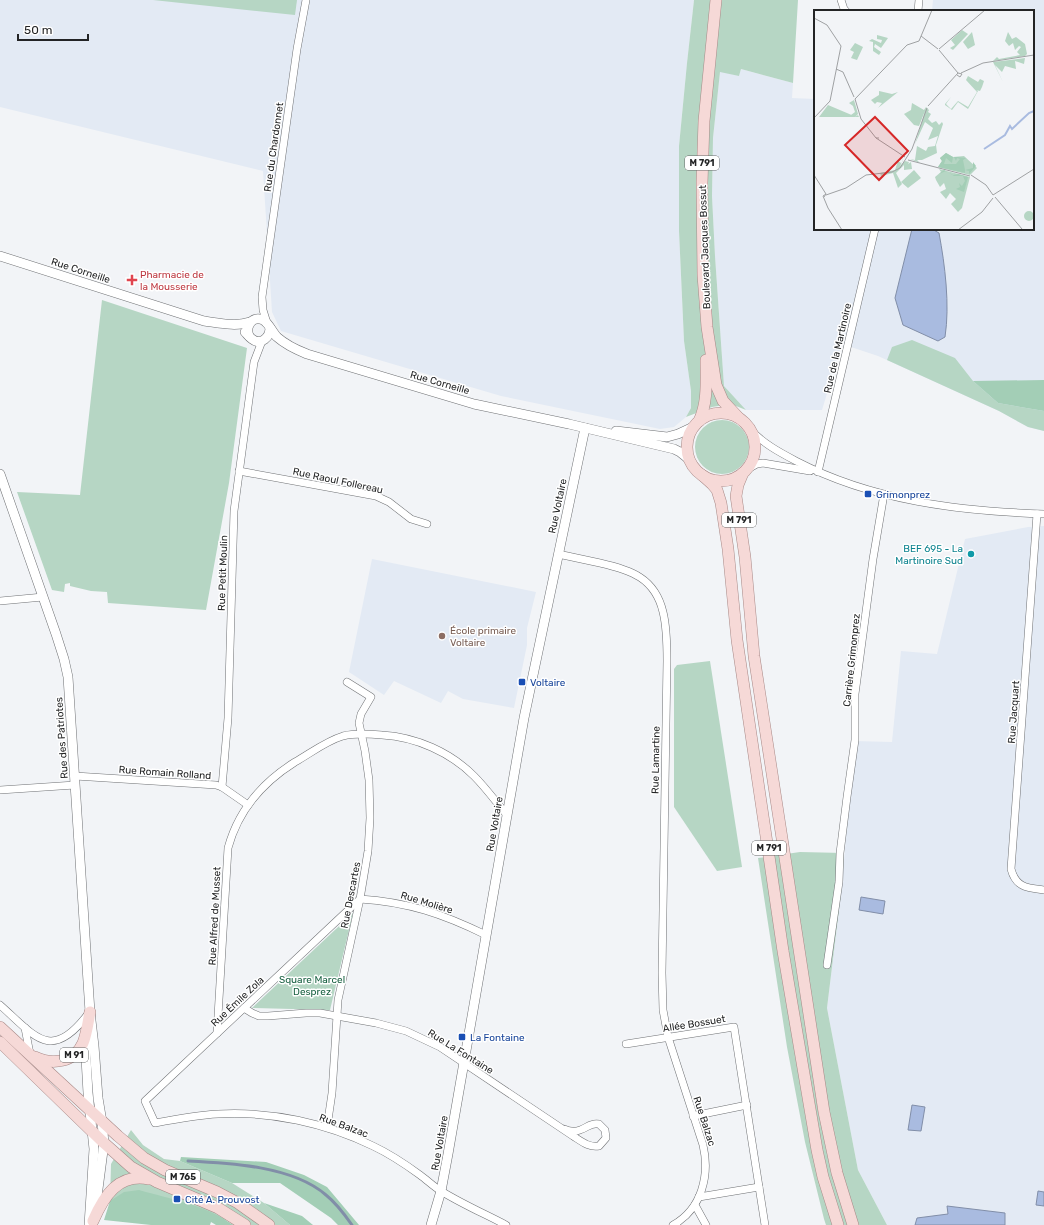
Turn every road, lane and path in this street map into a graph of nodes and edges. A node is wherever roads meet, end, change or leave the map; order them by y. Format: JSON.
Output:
{"nodes":[{"id":1,"x":306,"y":0,"type":"edge"},
{"id":2,"x":716,"y":0,"type":"edge"},
{"id":3,"x":841,"y":0,"type":"edge"},
{"id":4,"x":920,"y":0,"type":"edge"},
{"id":5,"x":845,"y":10,"type":"edge"},
{"id":6,"x":918,"y":10,"type":"edge"},
{"id":7,"x":875,"y":230,"type":"edge"},
{"id":8,"x":0,"y":256,"type":"edge"},
{"id":9,"x":262,"y":297,"type":"junction"},
{"id":10,"x":252,"y":321,"type":"junction"},
{"id":11,"x":225,"y":324,"type":"junction"},
{"id":12,"x":268,"y":325,"type":"junction"},
{"id":13,"x":707,"y":327,"type":"junction"},
{"id":14,"x":250,"y":337,"type":"junction"},
{"id":15,"x":263,"y":341,"type":"junction"},
{"id":16,"x":293,"y":348,"type":"junction"},
{"id":17,"x":254,"y":362,"type":"junction"},
{"id":18,"x":738,"y":418,"type":"junction"},
{"id":19,"x":696,"y":424,"type":"junction"},
{"id":20,"x":585,"y":428,"type":"junction"},
{"id":21,"x":749,"y":428,"type":"junction"},
{"id":22,"x":690,"y":460,"type":"junction"},
{"id":23,"x":239,"y":471,"type":"junction"},
{"id":24,"x":744,"y":471,"type":"junction"},
{"id":25,"x":818,"y":472,"type":"junction"},
{"id":26,"x":0,"y":474,"type":"edge"},
{"id":27,"x":702,"y":475,"type":"junction"},
{"id":28,"x":884,"y":494,"type":"junction"},
{"id":29,"x":1041,"y":514,"type":"edge"},
{"id":30,"x":427,"y":524,"type":"dead end"},
{"id":31,"x":558,"y":554,"type":"junction"},
{"id":32,"x":43,"y":597,"type":"junction"},
{"id":33,"x":0,"y":601,"type":"edge"},
{"id":34,"x":347,"y":682,"type":"dead end"},
{"id":35,"x":361,"y":734,"type":"junction"},
{"id":36,"x":75,"y":780,"type":"junction"},
{"id":37,"x":222,"y":787,"type":"junction"},
{"id":38,"x":0,"y":790,"type":"edge"},
{"id":39,"x":248,"y":805,"type":"junction"},
{"id":40,"x":507,"y":815,"type":"junction"},
{"id":41,"x":1044,"y":890,"type":"edge"},
{"id":42,"x":360,"y":899,"type":"junction"},
{"id":43,"x":486,"y":935,"type":"junction"},
{"id":44,"x":827,"y":965,"type":"dead end"},
{"id":45,"x":0,"y":1005,"type":"edge"},
{"id":46,"x":244,"y":1008,"type":"junction"},
{"id":47,"x":90,"y":1012,"type":"junction"},
{"id":48,"x":336,"y":1016,"type":"junction"},
{"id":49,"x":0,"y":1027,"type":"edge"},
{"id":50,"x":25,"y":1027,"type":"junction"},
{"id":51,"x":217,"y":1033,"type":"junction"},
{"id":52,"x":668,"y":1037,"type":"junction"},
{"id":53,"x":0,"y":1042,"type":"edge"},
{"id":54,"x":626,"y":1044,"type":"dead end"},
{"id":55,"x":30,"y":1054,"type":"junction"},
{"id":56,"x":464,"y":1063,"type":"junction"},
{"id":57,"x":747,"y":1105,"type":"junction"},
{"id":58,"x":89,"y":1109,"type":"junction"},
{"id":59,"x":694,"y":1116,"type":"junction"},
{"id":60,"x":102,"y":1122,"type":"junction"},
{"id":61,"x":155,"y":1123,"type":"joint"},
{"id":62,"x":327,"y":1128,"type":"junction"},
{"id":63,"x":564,"y":1129,"type":"junction"},
{"id":64,"x":92,"y":1131,"type":"junction"},
{"id":65,"x":104,"y":1143,"type":"junction"},
{"id":66,"x":151,"y":1179,"type":"junction"},
{"id":67,"x":759,"y":1187,"type":"junction"},
{"id":68,"x":441,"y":1191,"type":"junction"},
{"id":69,"x":699,"y":1197,"type":"junction"},
{"id":70,"x":694,"y":1205,"type":"junction"},
{"id":71,"x":91,"y":1224,"type":"edge"},
{"id":72,"x":245,"y":1225,"type":"edge"},
{"id":73,"x":269,"y":1225,"type":"edge"},
{"id":74,"x":431,"y":1225,"type":"edge"},
{"id":75,"x":506,"y":1225,"type":"edge"},
{"id":76,"x":673,"y":1225,"type":"edge"},
{"id":77,"x":706,"y":1225,"type":"edge"},
{"id":78,"x":765,"y":1225,"type":"edge"},
{"id":79,"x":838,"y":1225,"type":"edge"},
{"id":80,"x":853,"y":1225,"type":"edge"}],
"edges":[{"from":1,"to":9,"type":"street","name":"Rue du Chardonnet"},
{"from":2,"to":13,"type":"main road","name":"Boulevard Jacques Bossut","number":"M 791"},
{"from":3,"to":5,"type":"street"},
{"from":4,"to":6,"type":"street"},
{"from":7,"to":25,"type":"street","name":"Rue de la Martinoire"},
{"from":8,"to":11,"type":"street","name":"Rue Corneille"},
{"from":9,"to":10,"type":"street","name":"Rue du Chardonnet"},
{"from":9,"to":12,"type":"street","name":"Rue du Chardonnet"},
{"from":10,"to":11,"type":"street","name":"Rue Corneille"},
{"from":10,"to":12,"type":"street"},
{"from":10,"to":14,"type":"street"},
{"from":11,"to":14,"type":"street","name":"Rue Corneille"},
{"from":12,"to":15,"type":"street"},
{"from":12,"to":16,"type":"street","name":"Rue Corneille"},
{"from":13,"to":18,"type":"main road","name":"Boulevard Jacques Bossut","number":"M 791"},
{"from":13,"to":19,"type":"main road","name":"Boulevard Jacques Bossut","number":"M 791"},
{"from":14,"to":15,"type":"street"},
{"from":14,"to":17,"type":"street","name":"Rue Petit Moulin"},
{"from":15,"to":16,"type":"street","name":"Rue Corneille"},
{"from":15,"to":17,"type":"street","name":"Rue Petit Moulin"},
{"from":16,"to":20,"type":"street","name":"Rue Corneille"},
{"from":17,"to":23,"type":"street","name":"Rue Petit Moulin"},
{"from":18,"to":19,"type":"main road"},
{"from":18,"to":21,"type":"main road"},
{"from":19,"to":20,"type":"street","name":"Rue Corneille"},
{"from":19,"to":22,"type":"main road"},
{"from":20,"to":22,"type":"street","name":"Rue Corneille"},
{"from":20,"to":31,"type":"street","name":"Rue Voltaire"},
{"from":21,"to":24,"type":"main road"},
{"from":21,"to":25,"type":"street"},
{"from":22,"to":27,"type":"main road"},
{"from":23,"to":30,"type":"street","name":"Rue Raoul Follereau"},
{"from":23,"to":37,"type":"street","name":"Rue Petit Moulin"},
{"from":24,"to":25,"type":"street"},
{"from":24,"to":27,"type":"main road"},
{"from":24,"to":80,"type":"main road","number":"M 791"},
{"from":25,"to":28,"type":"street"},
{"from":26,"to":32,"type":"street","name":"Rue des Patriotes","number":"M 91"},
{"from":27,"to":79,"type":"main road","number":"M 791"},
{"from":28,"to":29,"type":"street"},
{"from":28,"to":44,"type":"street","name":"Carrière Grimonprez"},
{"from":29,"to":41,"type":"street","name":"Rue Jacquart"},
{"from":31,"to":40,"type":"street","name":"Rue Voltaire"},
{"from":31,"to":52,"type":"street","name":"Rue Lamartine"},
{"from":32,"to":33,"type":"street"},
{"from":32,"to":36,"type":"street","name":"Rue des Patriotes","number":"M 91"},
{"from":34,"to":35,"type":"street","name":"Rue Descartes"},
{"from":35,"to":39,"type":"street"},
{"from":35,"to":40,"type":"street"},
{"from":35,"to":42,"type":"street","name":"Rue Descartes"},
{"from":36,"to":37,"type":"street","name":"Rue Romain Rolland"},
{"from":36,"to":38,"type":"street","name":"Rue Romain Rolland"},
{"from":36,"to":47,"type":"street","name":"Rue des Patriotes","number":"M 91"},
{"from":37,"to":39,"type":"street","name":"Rue Romain Rolland"},
{"from":39,"to":51,"type":"street","name":"Rue Alfred de Musset"},
{"from":40,"to":43,"type":"street","name":"Rue Voltaire"},
{"from":42,"to":43,"type":"street","name":"Rue Molière"},
{"from":42,"to":46,"type":"street","name":"Rue Émile Zola"},
{"from":42,"to":48,"type":"street","name":"Rue Descartes"},
{"from":43,"to":56,"type":"street","name":"Rue Voltaire"},
{"from":45,"to":50,"type":"street"},
{"from":46,"to":48,"type":"street","name":"Rue La Fontaine"},
{"from":46,"to":51,"type":"street","name":"Rue Émile Zola"},
{"from":47,"to":50,"type":"street"},
{"from":47,"to":55,"type":"main road","number":"M 91"},
{"from":47,"to":58,"type":"street","name":"Rue des Patriotes","number":"M 91"},
{"from":47,"to":60,"type":"street","name":"Rue des Patriotes","number":"M 91"},
{"from":48,"to":56,"type":"street","name":"Rue La Fontaine"},
{"from":48,"to":62,"type":"street","name":"Rue Descartes"},
{"from":49,"to":55,"type":"main road","number":"M 765"},
{"from":50,"to":55,"type":"street"},
{"from":51,"to":61,"type":"street","name":"Rue Émile Zola"},
{"from":52,"to":54,"type":"street","name":"Allée Bossuet"},
{"from":52,"to":57,"type":"street","name":"Allée Bossuet"},
{"from":52,"to":59,"type":"street","name":"Rue Balzac"},
{"from":53,"to":64,"type":"main road","number":"M 765"},
{"from":55,"to":58,"type":"main road","number":"M 765"},
{"from":56,"to":63,"type":"street","name":"Rue La Fontaine"},
{"from":56,"to":68,"type":"street","name":"Rue Voltaire"},
{"from":57,"to":59,"type":"street"},
{"from":57,"to":67,"type":"street","name":"Allée Bossuet"},
{"from":58,"to":60,"type":"main road","number":"M 765"},
{"from":58,"to":64,"type":"street","name":"Rue des Patriotes","number":"M 91"},
{"from":59,"to":69,"type":"street","name":"Rue Balzac"},
{"from":60,"to":64,"type":"street"},
{"from":60,"to":65,"type":"street","name":"Rue des Patriotes","number":"M 91"},
{"from":60,"to":73,"type":"main road","number":"M 765"},
{"from":61,"to":62,"type":"street","name":"Rue Balzac"},
{"from":62,"to":68,"type":"street","name":"Rue Balzac"},
{"from":63,"to":63,"type":"street","name":"Rue La Fontaine"},
{"from":64,"to":65,"type":"main road","number":"M 765"},
{"from":64,"to":71,"type":"street","name":"Rue des Patriotes","number":"M 91"},
{"from":65,"to":66,"type":"main road","number":"M 765"},
{"from":65,"to":71,"type":"street","name":"Rue des Patriotes","number":"M 91"},
{"from":66,"to":71,"type":"main road"},
{"from":66,"to":72,"type":"main road","number":"M 765"},
{"from":67,"to":69,"type":"street"},
{"from":67,"to":78,"type":"street","name":"Allée Bossuet"},
{"from":68,"to":74,"type":"street","name":"Rue Voltaire"},
{"from":68,"to":75,"type":"street","name":"Rue Balzac"},
{"from":69,"to":70,"type":"street","name":"Rue Balzac"},
{"from":70,"to":76,"type":"street","name":"Rue Balzac"},
{"from":70,"to":77,"type":"street"}]}
